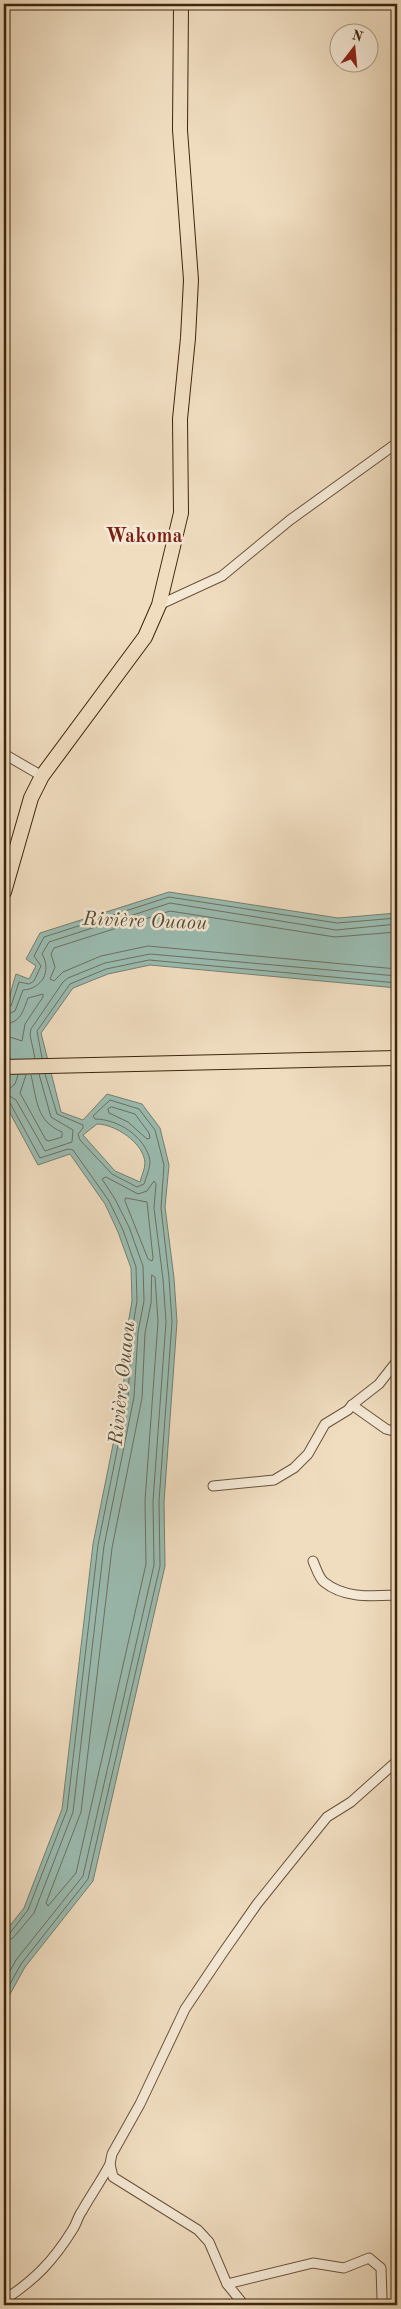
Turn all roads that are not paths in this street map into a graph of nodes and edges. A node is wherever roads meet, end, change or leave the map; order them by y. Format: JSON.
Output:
{"nodes":[{"id":1,"x":181,"y":4,"type":"edge"},
{"id":2,"x":397,"y":444,"type":"edge"},
{"id":3,"x":159,"y":605,"type":"junction"},
{"id":4,"x":4,"y":754,"type":"edge"},
{"id":5,"x":42,"y":776,"type":"junction"},
{"id":6,"x":4,"y":892,"type":"edge"},
{"id":7,"x":397,"y":1058,"type":"edge"},
{"id":8,"x":4,"y":1067,"type":"edge"},
{"id":9,"x":397,"y":1361,"type":"edge"},
{"id":10,"x":352,"y":1405,"type":"junction"},
{"id":11,"x":397,"y":1432,"type":"edge"},
{"id":12,"x":213,"y":1486,"type":"dead end"},
{"id":13,"x":313,"y":1561,"type":"dead end"},
{"id":14,"x":397,"y":1594,"type":"edge"},
{"id":15,"x":397,"y":1761,"type":"edge"},
{"id":16,"x":110,"y":2164,"type":"junction"},
{"id":17,"x":227,"y":2284,"type":"junction"},
{"id":18,"x":382,"y":2298,"type":"dead end"},
{"id":19,"x":4,"y":2300,"type":"edge"},
{"id":20,"x":244,"y":2305,"type":"edge"}],
"edges":[{"from":1,"to":3,"type":"main road"},
{"from":2,"to":3,"type":"street"},
{"from":3,"to":5,"type":"main road"},
{"from":4,"to":5,"type":"street"},
{"from":5,"to":6,"type":"main road"},
{"from":7,"to":8,"type":"main road"},
{"from":9,"to":10,"type":"street"},
{"from":10,"to":11,"type":"street"},
{"from":10,"to":12,"type":"street"},
{"from":13,"to":14,"type":"street"},
{"from":15,"to":16,"type":"street"},
{"from":16,"to":17,"type":"street"},
{"from":16,"to":19,"type":"street"},
{"from":17,"to":18,"type":"street"},
{"from":17,"to":20,"type":"street"}]}
